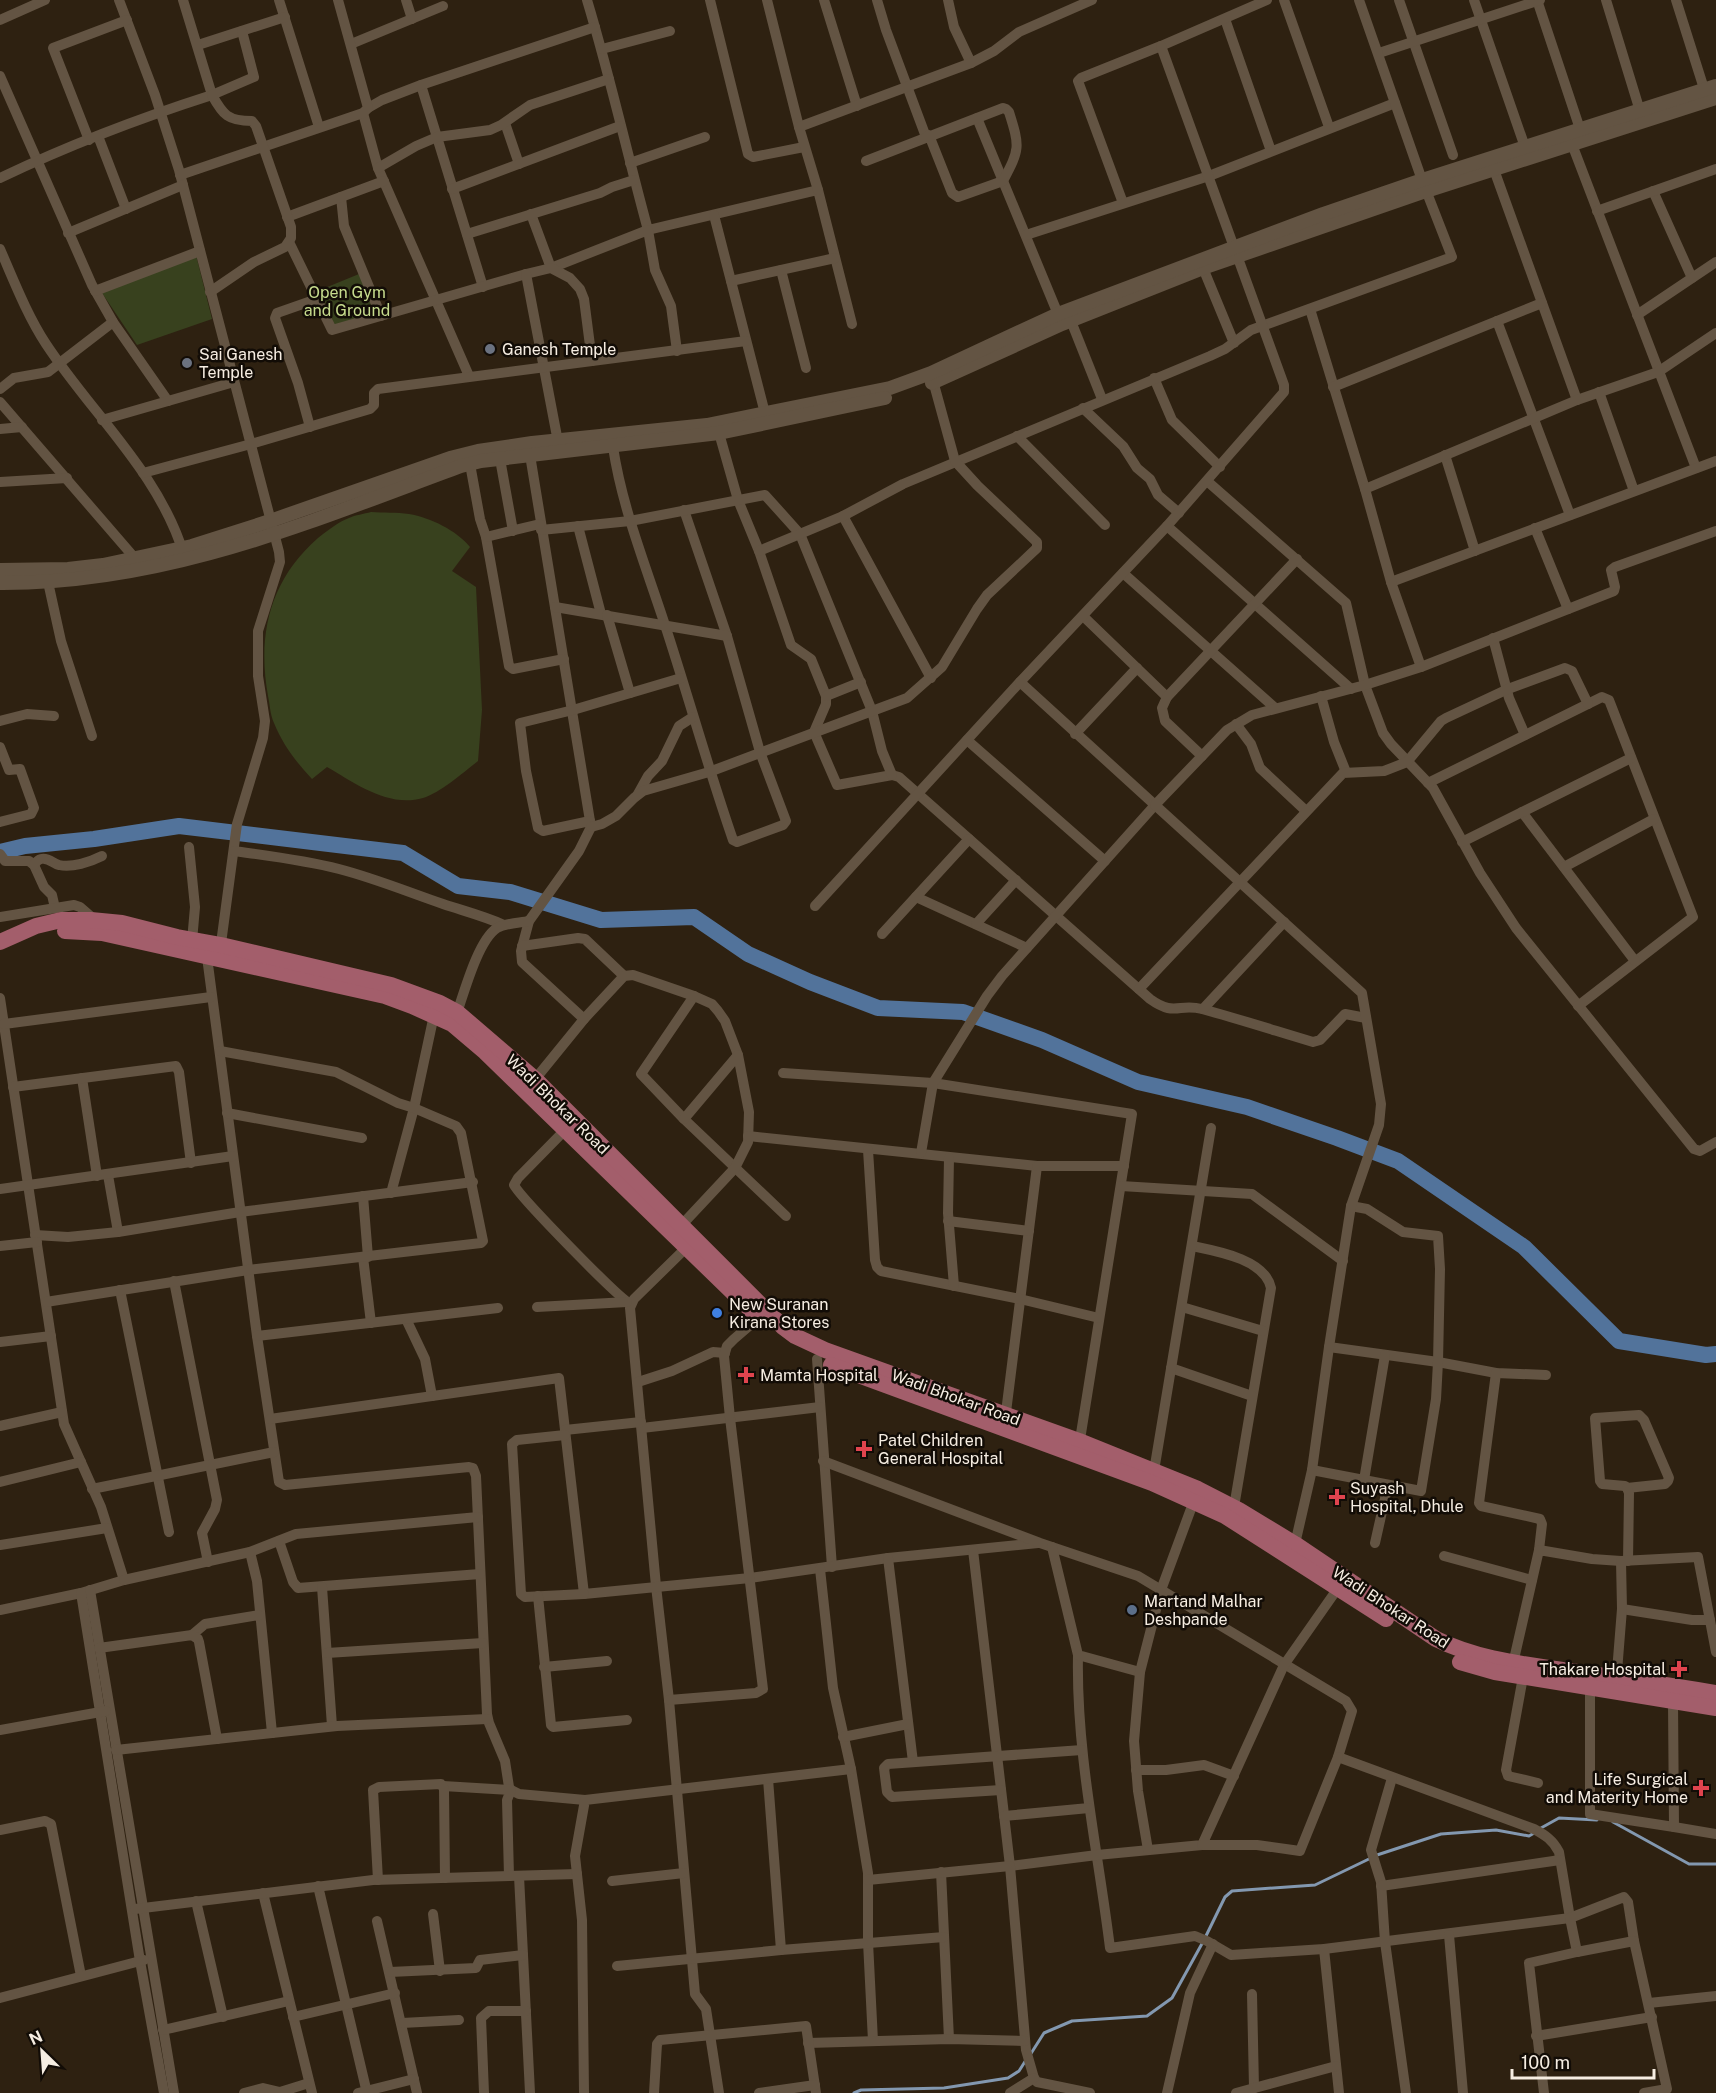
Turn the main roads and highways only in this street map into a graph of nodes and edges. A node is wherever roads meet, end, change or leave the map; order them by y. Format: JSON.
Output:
{"nodes":[{"id":1,"x":0,"y":942,"type":"edge"},
{"id":2,"x":0,"y":954,"type":"edge"},
{"id":3,"x":216,"y":954,"type":"junction"},
{"id":4,"x":455,"y":1018,"type":"junction"},
{"id":5,"x":762,"y":1314,"type":"junction"},
{"id":6,"x":1005,"y":1422,"type":"junction"},
{"id":7,"x":1196,"y":1495,"type":"junction"},
{"id":8,"x":1516,"y":1671,"type":"junction"},
{"id":9,"x":1616,"y":1685,"type":"junction"},
{"id":10,"x":1716,"y":1692,"type":"edge"},
{"id":11,"x":1716,"y":1708,"type":"edge"}],
"edges":[{"from":1,"to":3,"type":"main road","name":"Wadi Bhokar Road"},
{"from":2,"to":3,"type":"main road","name":"Wadi Bhokar Road"},
{"from":3,"to":4,"type":"main road","name":"Wadi Bhokar Road"},
{"from":3,"to":4,"type":"main road","name":"Wadi Bhokar Road"},
{"from":4,"to":5,"type":"main road","name":"Wadi Bhokar Road"},
{"from":5,"to":6,"type":"main road","name":"Wadi Bhokar Road"},
{"from":5,"to":6,"type":"main road","name":"Wadi Bhokar Road"},
{"from":6,"to":7,"type":"main road","name":"Wadi Bhokar Road"},
{"from":7,"to":8,"type":"main road","name":"Wadi Bhokar Road"},
{"from":7,"to":8,"type":"main road","name":"Wadi Bhokar Road"},
{"from":8,"to":9,"type":"main road","name":"Wadi Bhokar Road"},
{"from":8,"to":9,"type":"main road","name":"Wadi Bhokar Road"},
{"from":9,"to":10,"type":"main road","name":"Wadi Bhokar Road"},
{"from":9,"to":11,"type":"main road","name":"Wadi Bhokar Road"}]}
